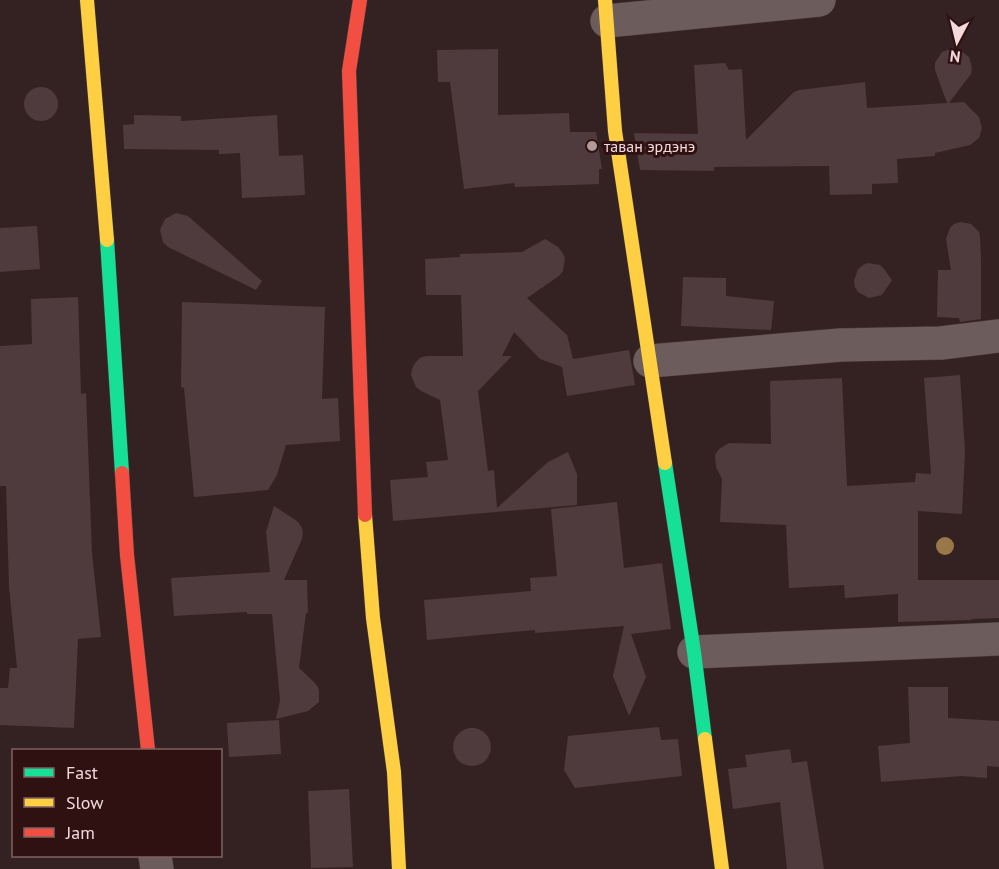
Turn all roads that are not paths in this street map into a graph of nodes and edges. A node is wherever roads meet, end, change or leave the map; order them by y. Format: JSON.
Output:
{"nodes":[{"id":1,"x":87,"y":0,"type":"edge"},
{"id":2,"x":360,"y":0,"type":"edge"},
{"id":3,"x":819,"y":0,"type":"edge"},
{"id":4,"x":606,"y":10,"type":"edge"},
{"id":5,"x":999,"y":336,"type":"edge"},
{"id":6,"x":650,"y":361,"type":"junction"},
{"id":7,"x":999,"y":639,"type":"edge"},
{"id":8,"x":694,"y":652,"type":"junction"},
{"id":9,"x":148,"y":749,"type":"edge"},
{"id":10,"x":399,"y":869,"type":"edge"},
{"id":11,"x":722,"y":869,"type":"edge"}],
"edges":[{"from":1,"to":9,"type":"street"},
{"from":2,"to":10,"type":"street"},
{"from":3,"to":4,"type":"street"},
{"from":4,"to":6,"type":"street"},
{"from":5,"to":6,"type":"street"},
{"from":6,"to":8,"type":"street"},
{"from":7,"to":8,"type":"street"},
{"from":8,"to":11,"type":"street"}]}
